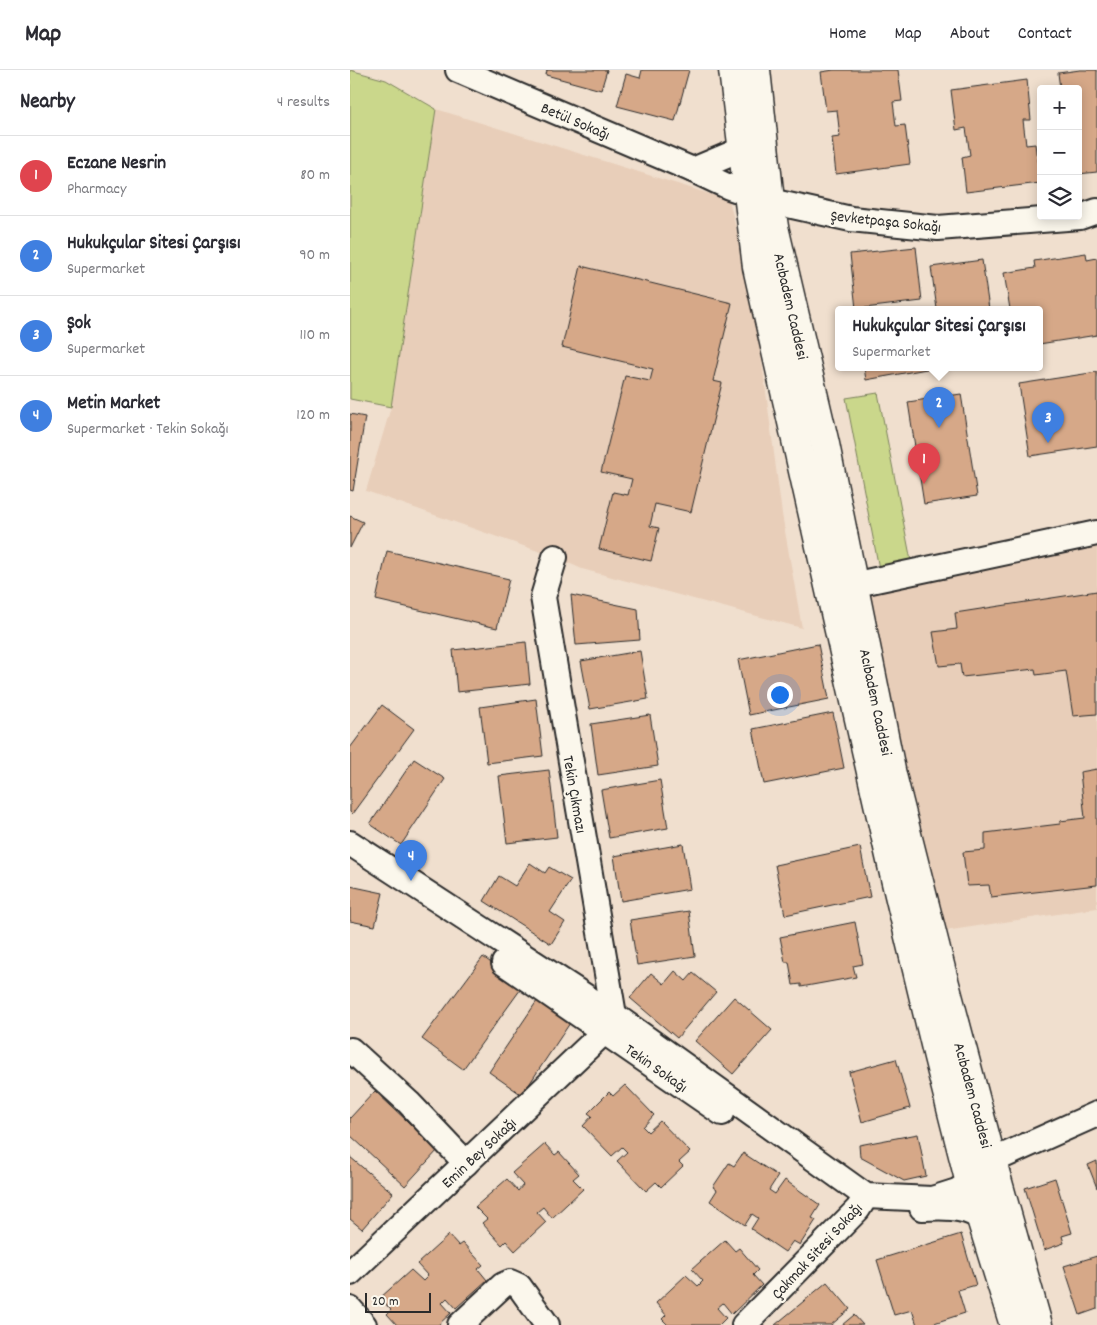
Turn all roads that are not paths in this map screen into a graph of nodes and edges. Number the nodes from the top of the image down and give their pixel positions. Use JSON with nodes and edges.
{"nodes":[{"id":1,"x":458,"y":70,"type":"edge"},
{"id":2,"x":734,"y":70,"type":"edge"},
{"id":3,"x":756,"y":70,"type":"edge"},
{"id":4,"x":743,"y":149,"type":"junction"},
{"id":5,"x":693,"y":170,"type":"junction"},
{"id":6,"x":770,"y":201,"type":"junction"},
{"id":7,"x":1097,"y":211,"type":"edge"},
{"id":8,"x":1097,"y":533,"type":"edge"},
{"id":9,"x":555,"y":557,"type":"dead end"},
{"id":10,"x":852,"y":585,"type":"junction"},
{"id":11,"x":350,"y":843,"type":"edge"},
{"id":12,"x":350,"y":862,"type":"edge"},
{"id":13,"x":609,"y":1023,"type":"junction"},
{"id":14,"x":351,"y":1050,"type":"dead end"},
{"id":15,"x":1097,"y":1114,"type":"edge"},
{"id":16,"x":992,"y":1161,"type":"junction"},
{"id":17,"x":466,"y":1163,"type":"junction"},
{"id":18,"x":970,"y":1182,"type":"junction"},
{"id":19,"x":862,"y":1202,"type":"junction"},
{"id":20,"x":980,"y":1217,"type":"junction"},
{"id":21,"x":350,"y":1273,"type":"edge"},
{"id":22,"x":350,"y":1309,"type":"edge"},
{"id":23,"x":364,"y":1325,"type":"edge"},
{"id":24,"x":460,"y":1325,"type":"edge"},
{"id":25,"x":547,"y":1325,"type":"edge"},
{"id":26,"x":744,"y":1325,"type":"edge"},
{"id":27,"x":1014,"y":1325,"type":"edge"},
{"id":28,"x":1038,"y":1325,"type":"edge"}],
"edges":[{"from":1,"to":5,"type":"street","name":"Betül Sokağı"},
{"from":2,"to":4,"type":"main road","name":"Acıbadem Caddesi"},
{"from":3,"to":6,"type":"main road","name":"Acıbadem Caddesi"},
{"from":4,"to":5,"type":"street"},
{"from":4,"to":6,"type":"main road","name":"Acıbadem Caddesi"},
{"from":5,"to":6,"type":"street","name":"Betül Sokağı"},
{"from":6,"to":7,"type":"street","name":"Şevketpaşa Sokağı"},
{"from":6,"to":10,"type":"main road","name":"Acıbadem Caddesi"},
{"from":6,"to":18,"type":"main road","name":"Acıbadem Caddesi"},
{"from":8,"to":10,"type":"street"},
{"from":9,"to":13,"type":"street","name":"Tekin Çıkmazı"},
{"from":10,"to":16,"type":"main road","name":"Acıbadem Caddesi"},
{"from":11,"to":13,"type":"street","name":"Tekin Sokağı"},
{"from":12,"to":13,"type":"street","name":"Tekin Sokağı"},
{"from":13,"to":17,"type":"street","name":"Emin Bey Sokağı"},
{"from":13,"to":19,"type":"street","name":"Tekin Sokağı"},
{"from":14,"to":17,"type":"street"},
{"from":15,"to":16,"type":"street"},
{"from":16,"to":18,"type":"street"},
{"from":16,"to":28,"type":"main road","name":"Acıbadem Caddesi"},
{"from":17,"to":21,"type":"street","name":"Emin Bey Sokağı"},
{"from":18,"to":19,"type":"street"},
{"from":18,"to":20,"type":"main road","name":"Acıbadem Caddesi"},
{"from":19,"to":20,"type":"street"},
{"from":19,"to":26,"type":"street","name":"Çakmak Sitesi Sokağı"},
{"from":20,"to":27,"type":"main road","name":"Acıbadem Caddesi"},
{"from":22,"to":23,"type":"street"},
{"from":24,"to":25,"type":"street"}]}
